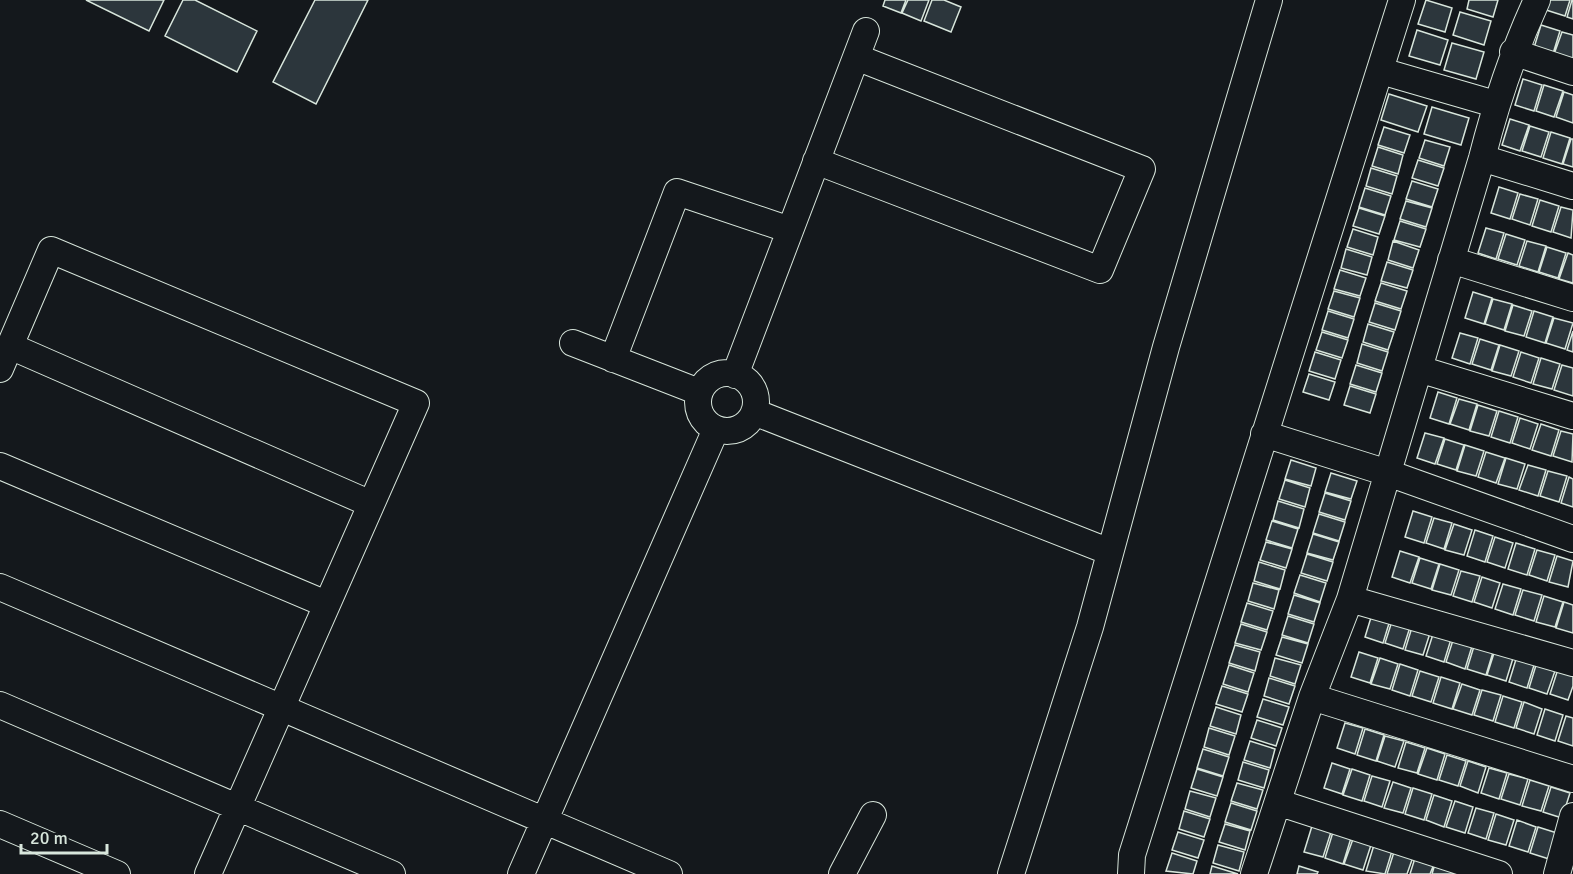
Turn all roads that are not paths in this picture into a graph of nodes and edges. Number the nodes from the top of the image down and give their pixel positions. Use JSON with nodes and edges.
{"nodes":[{"id":1,"x":1269,"y":0,"type":"edge"},
{"id":2,"x":1402,"y":0,"type":"edge"},
{"id":3,"x":1537,"y":0,"type":"edge"},
{"id":4,"x":866,"y":31,"type":"dead end"},
{"id":5,"x":1513,"y":52,"type":"junction"},
{"id":6,"x":856,"y":57,"type":"junction"},
{"id":7,"x":1381,"y":71,"type":"junction"},
{"id":8,"x":1573,"y":72,"type":"edge"},
{"id":9,"x":1496,"y":104,"type":"junction"},
{"id":10,"x":1482,"y":158,"type":"junction"},
{"id":11,"x":816,"y":161,"type":"junction"},
{"id":12,"x":1573,"y":186,"type":"edge"},
{"id":13,"x":790,"y":230,"type":"junction"},
{"id":14,"x":1451,"y":260,"type":"junction"},
{"id":15,"x":1573,"y":298,"type":"edge"},
{"id":16,"x":573,"y":343,"type":"dead end"},
{"id":17,"x":10,"y":346,"type":"junction"},
{"id":18,"x":613,"y":359,"type":"junction"},
{"id":19,"x":0,"y":369,"type":"edge"},
{"id":20,"x":1419,"y":369,"type":"junction"},
{"id":21,"x":735,"y":375,"type":"junction"},
{"id":22,"x":699,"y":393,"type":"junction"},
{"id":23,"x":754,"y":412,"type":"junction"},
{"id":24,"x":1573,"y":416,"type":"edge"},
{"id":25,"x":716,"y":429,"type":"junction"},
{"id":26,"x":1264,"y":434,"type":"junction"},
{"id":27,"x":0,"y":466,"type":"edge"},
{"id":28,"x":1388,"y":473,"type":"junction"},
{"id":29,"x":371,"y":504,"type":"junction"},
{"id":30,"x":1573,"y":539,"type":"edge"},
{"id":31,"x":1110,"y":552,"type":"junction"},
{"id":32,"x":0,"y":587,"type":"edge"},
{"id":33,"x":1350,"y":599,"type":"junction"},
{"id":34,"x":326,"y":604,"type":"junction"},
{"id":35,"x":1573,"y":663,"type":"edge"},
{"id":36,"x":1312,"y":697,"type":"junction"},
{"id":37,"x":0,"y":705,"type":"edge"},
{"id":38,"x":280,"y":708,"type":"junction"},
{"id":39,"x":1573,"y":779,"type":"edge"},
{"id":40,"x":1280,"y":803,"type":"junction"},
{"id":41,"x":239,"y":808,"type":"junction"},
{"id":42,"x":873,"y":815,"type":"dead end"},
{"id":43,"x":1573,"y":816,"type":"edge"},
{"id":44,"x":544,"y":820,"type":"junction"},
{"id":45,"x":0,"y":824,"type":"edge"},
{"id":46,"x":117,"y":874,"type":"edge"},
{"id":47,"x":208,"y":874,"type":"edge"},
{"id":48,"x":392,"y":874,"type":"edge"},
{"id":49,"x":521,"y":874,"type":"edge"},
{"id":50,"x":669,"y":874,"type":"edge"},
{"id":51,"x":842,"y":874,"type":"edge"},
{"id":52,"x":1011,"y":874,"type":"edge"},
{"id":53,"x":1131,"y":874,"type":"edge"},
{"id":54,"x":1254,"y":874,"type":"edge"},
{"id":55,"x":1499,"y":874,"type":"edge"},
{"id":56,"x":1557,"y":874,"type":"edge"}],
"edges":[{"from":1,"to":31,"type":"street"},
{"from":2,"to":7,"type":"street"},
{"from":3,"to":5,"type":"street"},
{"from":4,"to":6,"type":"street"},
{"from":5,"to":8,"type":"street"},
{"from":5,"to":9,"type":"street"},
{"from":6,"to":11,"type":"street"},
{"from":6,"to":11,"type":"street"},
{"from":7,"to":9,"type":"street"},
{"from":7,"to":26,"type":"street"},
{"from":9,"to":10,"type":"street"},
{"from":10,"to":12,"type":"street"},
{"from":10,"to":14,"type":"street"},
{"from":11,"to":13,"type":"street"},
{"from":13,"to":18,"type":"street"},
{"from":13,"to":21,"type":"street"},
{"from":14,"to":15,"type":"street"},
{"from":14,"to":20,"type":"street"},
{"from":16,"to":18,"type":"street"},
{"from":17,"to":19,"type":"street"},
{"from":17,"to":29,"type":"street"},
{"from":17,"to":29,"type":"street"},
{"from":18,"to":22,"type":"street"},
{"from":20,"to":24,"type":"street"},
{"from":20,"to":28,"type":"street"},
{"from":21,"to":22,"type":"street"},
{"from":21,"to":23,"type":"street"},
{"from":22,"to":25,"type":"street"},
{"from":23,"to":25,"type":"street"},
{"from":23,"to":31,"type":"street"},
{"from":25,"to":44,"type":"street"},
{"from":26,"to":28,"type":"street"},
{"from":26,"to":53,"type":"street"},
{"from":27,"to":34,"type":"street"},
{"from":28,"to":30,"type":"street"},
{"from":28,"to":33,"type":"street"},
{"from":29,"to":34,"type":"street"},
{"from":31,"to":52,"type":"street"},
{"from":32,"to":38,"type":"street"},
{"from":33,"to":35,"type":"street"},
{"from":33,"to":36,"type":"street"},
{"from":34,"to":38,"type":"street"},
{"from":36,"to":39,"type":"street"},
{"from":36,"to":40,"type":"street"},
{"from":37,"to":41,"type":"street"},
{"from":38,"to":41,"type":"street"},
{"from":38,"to":44,"type":"street"},
{"from":40,"to":54,"type":"street"},
{"from":40,"to":55,"type":"street"},
{"from":41,"to":47,"type":"street"},
{"from":41,"to":48,"type":"street"},
{"from":42,"to":51,"type":"street"},
{"from":43,"to":56,"type":"street"},
{"from":44,"to":49,"type":"street"},
{"from":44,"to":50,"type":"street"},
{"from":45,"to":46,"type":"street"}]}
